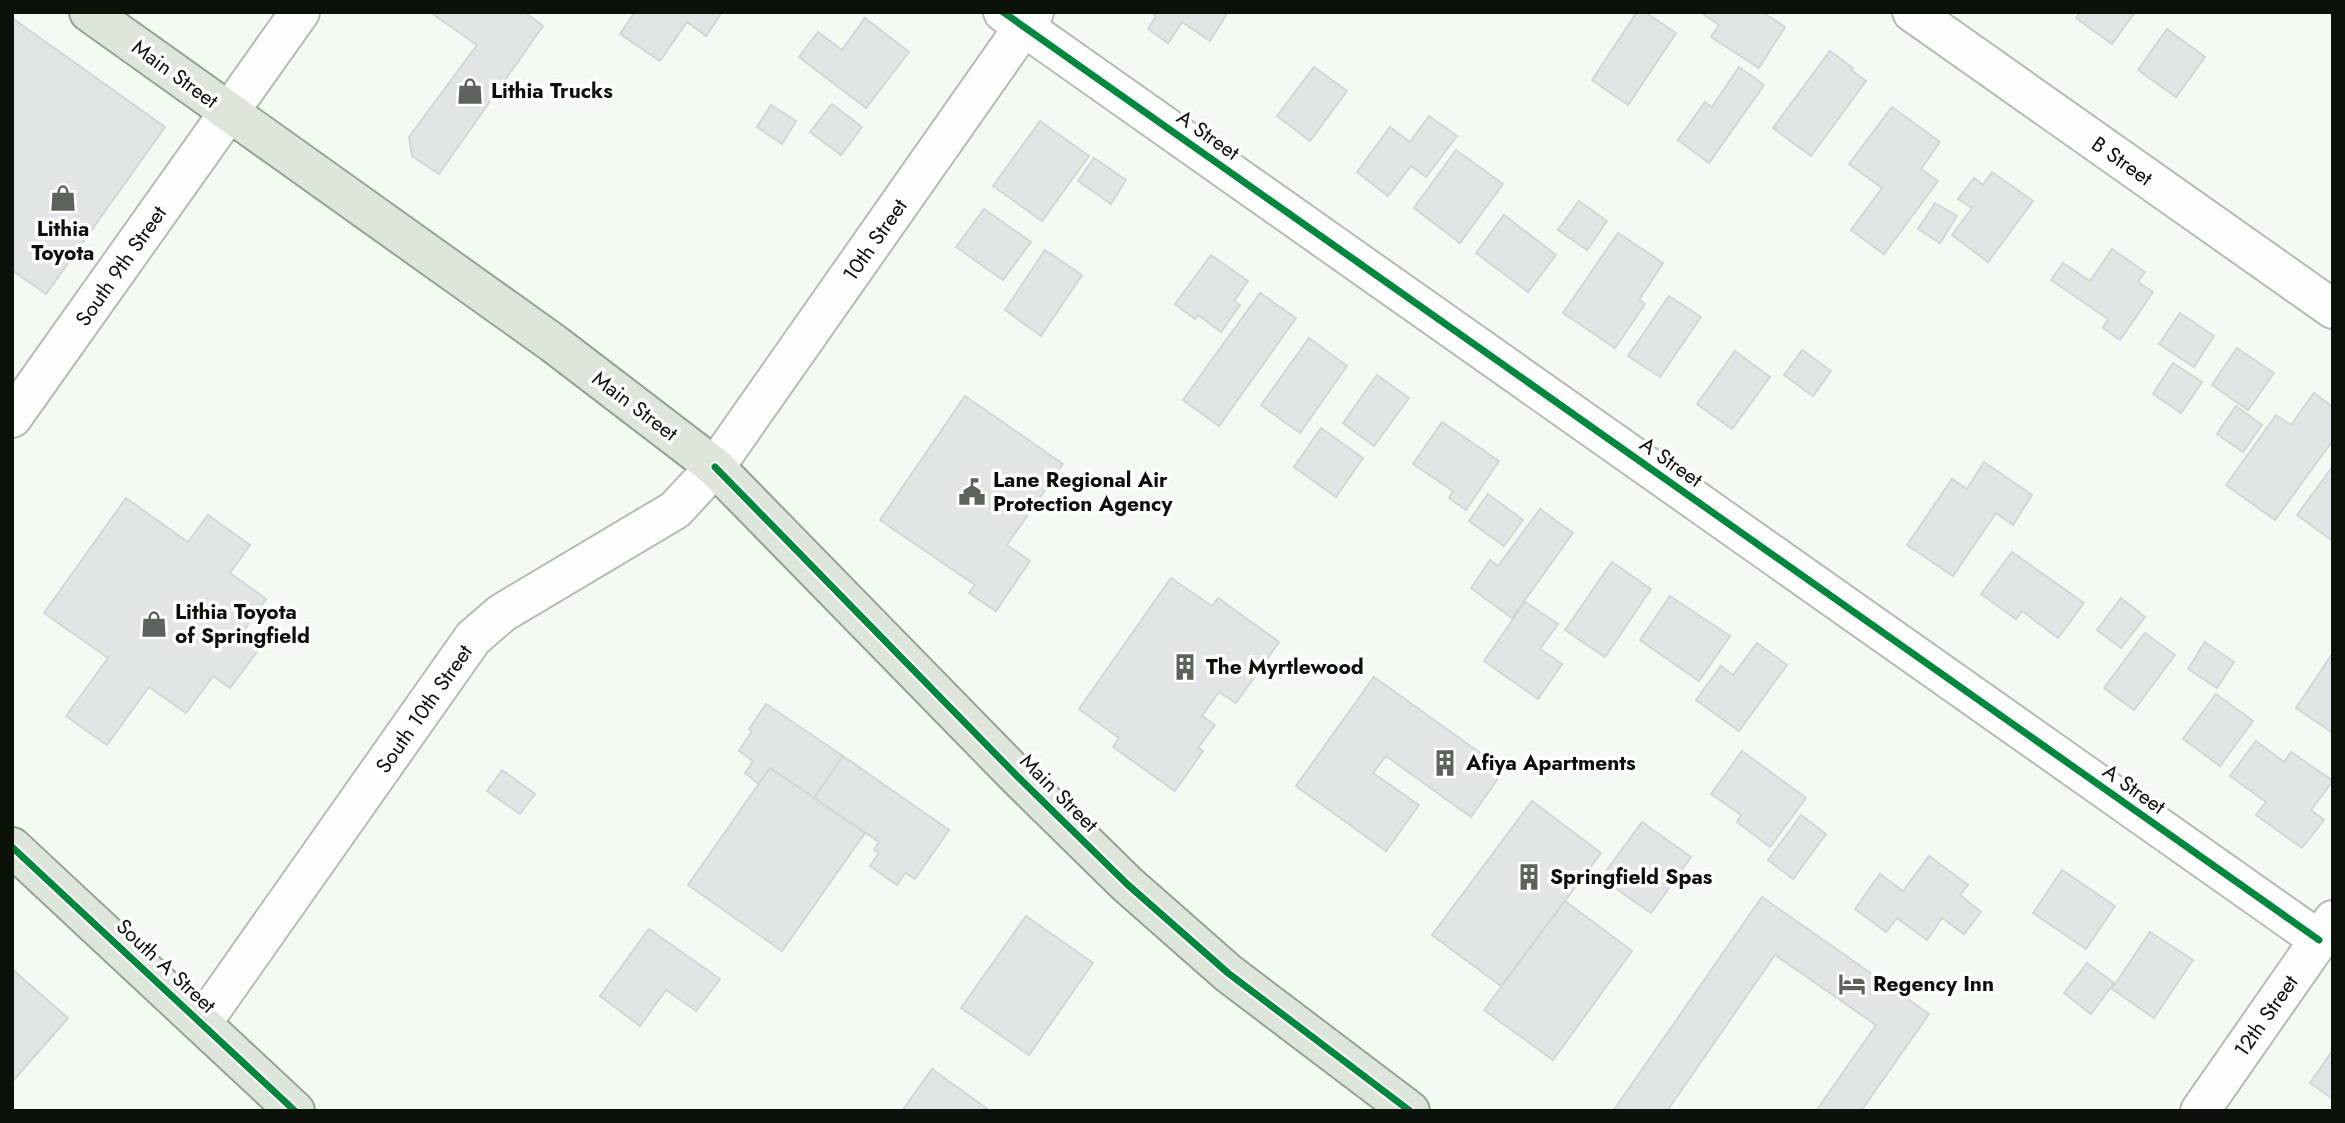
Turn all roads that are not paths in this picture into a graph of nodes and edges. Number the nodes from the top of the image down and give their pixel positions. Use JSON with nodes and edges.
{"nodes":[{"id":1,"x":89,"y":12,"type":"edge"},
{"id":2,"x":300,"y":12,"type":"edge"},
{"id":3,"x":1912,"y":12,"type":"edge"},
{"id":4,"x":1020,"y":17,"type":"edge"},
{"id":5,"x":228,"y":113,"type":"junction"},
{"id":6,"x":2333,"y":309,"type":"edge"},
{"id":7,"x":12,"y":418,"type":"edge"},
{"id":8,"x":715,"y":467,"type":"junction"},
{"id":9,"x":12,"y":847,"type":"edge"},
{"id":10,"x":2326,"y":930,"type":"edge"},
{"id":11,"x":202,"y":1023,"type":"junction"},
{"id":12,"x":295,"y":1111,"type":"edge"},
{"id":13,"x":1410,"y":1111,"type":"edge"},
{"id":14,"x":2200,"y":1111,"type":"edge"}],
"edges":[{"from":1,"to":5,"type":"main road","name":"Main Street"},
{"from":2,"to":5,"type":"street","name":"South 9th Street"},
{"from":3,"to":6,"type":"street","name":"B Street"},
{"from":4,"to":8,"type":"street","name":"10th Street"},
{"from":4,"to":10,"type":"street","name":"A Street"},
{"from":5,"to":7,"type":"street","name":"South 9th Street"},
{"from":5,"to":8,"type":"main road","name":"Main Street"},
{"from":8,"to":11,"type":"street","name":"South 10th Street"},
{"from":8,"to":13,"type":"main road","name":"Main Street"},
{"from":9,"to":11,"type":"main road","name":"South A Street"},
{"from":10,"to":14,"type":"street","name":"12th Street"},
{"from":11,"to":12,"type":"main road","name":"South A Street"}]}
